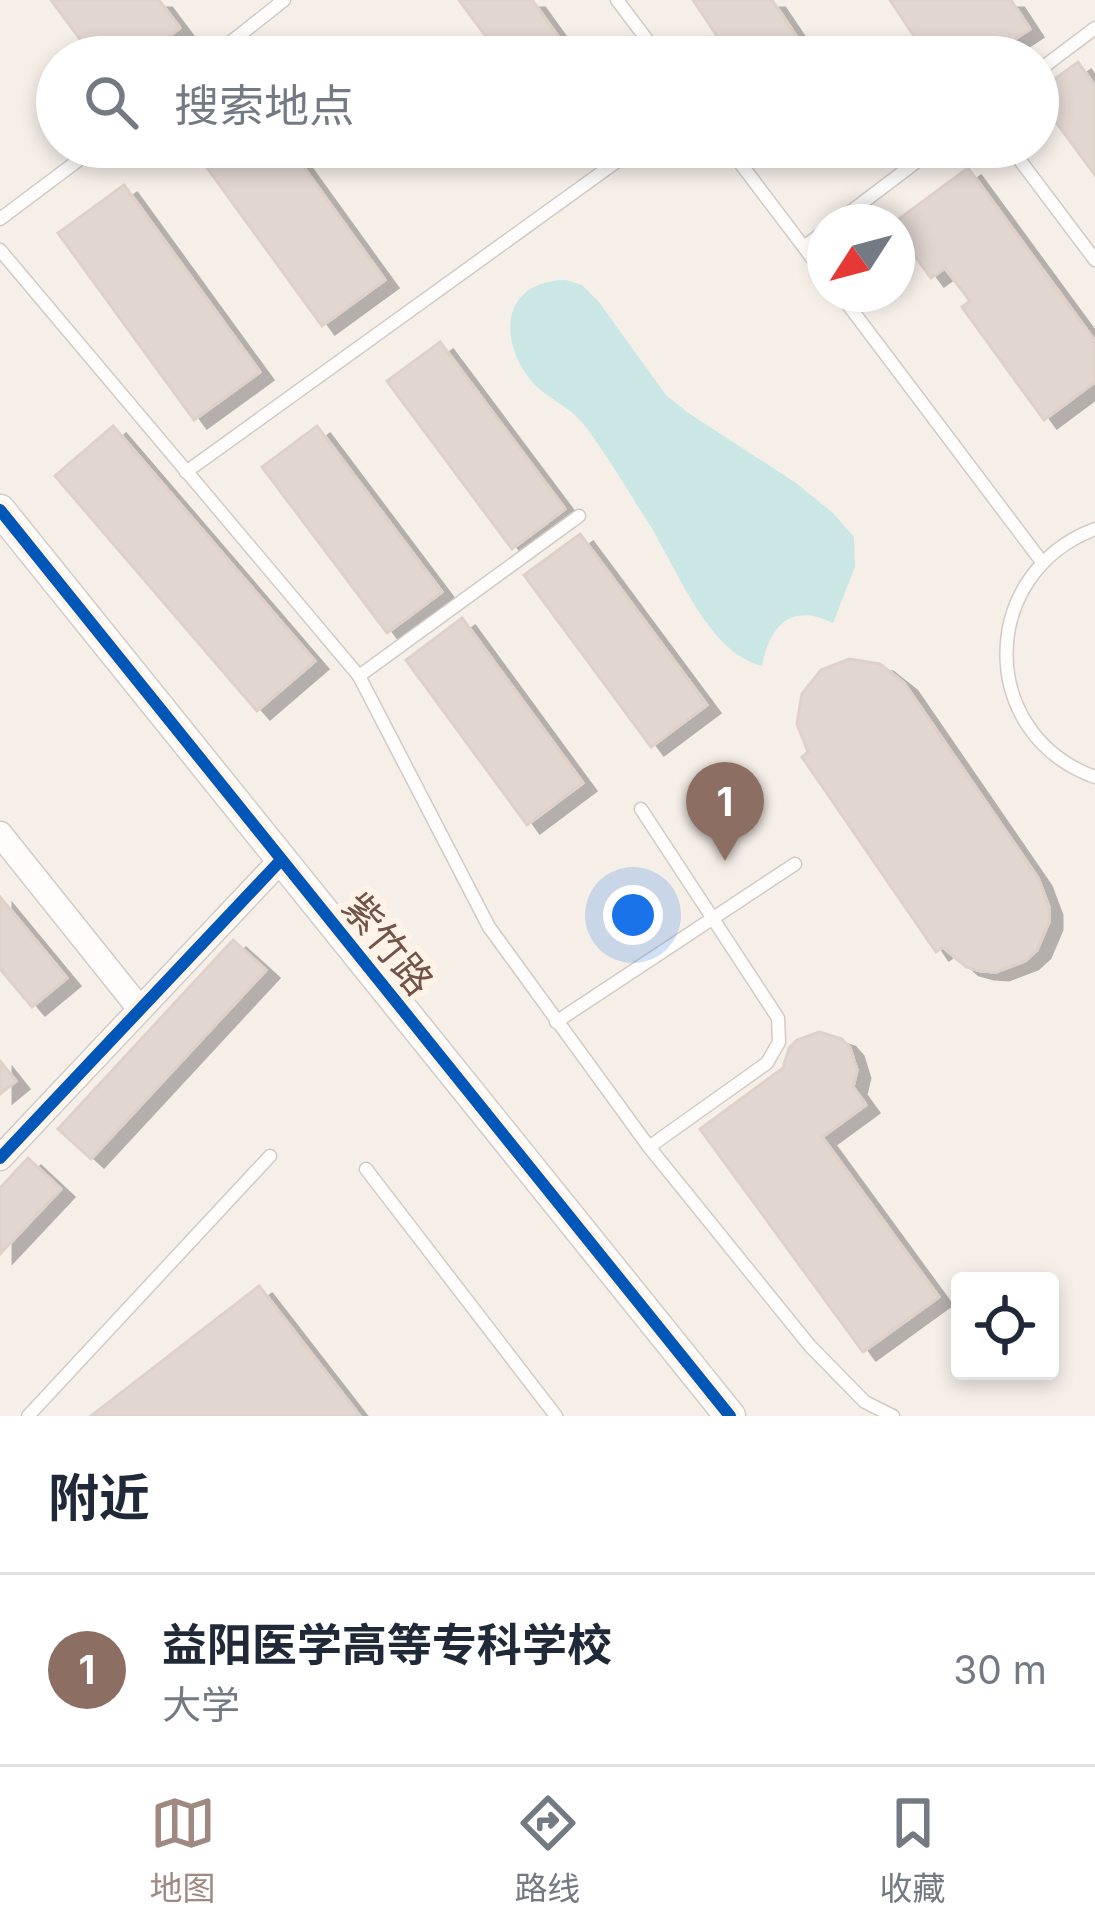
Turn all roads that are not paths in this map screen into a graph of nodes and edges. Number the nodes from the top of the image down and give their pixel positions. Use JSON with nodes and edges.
{"nodes":[{"id":1,"x":284,"y":0,"type":"edge"},
{"id":2,"x":617,"y":0,"type":"edge"},
{"id":3,"x":1095,"y":28,"type":"edge"},
{"id":4,"x":239,"y":36,"type":"edge"},
{"id":5,"x":644,"y":36,"type":"edge"},
{"id":6,"x":1059,"y":55,"type":"edge"},
{"id":7,"x":68,"y":168,"type":"edge"},
{"id":8,"x":608,"y":168,"type":"edge"},
{"id":9,"x":743,"y":168,"type":"edge"},
{"id":10,"x":908,"y":168,"type":"edge"},
{"id":11,"x":1026,"y":168,"type":"edge"},
{"id":12,"x":861,"y":204,"type":"edge"},
{"id":13,"x":0,"y":219,"type":"edge"},
{"id":14,"x":807,"y":245,"type":"edge"},
{"id":15,"x":804,"y":247,"type":"junction"},
{"id":16,"x":0,"y":250,"type":"edge"},
{"id":17,"x":807,"y":251,"type":"edge"},
{"id":18,"x":1095,"y":260,"type":"edge"},
{"id":19,"x":854,"y":312,"type":"edge"},
{"id":20,"x":186,"y":472,"type":"junction"},
{"id":21,"x":0,"y":510,"type":"edge"},
{"id":22,"x":579,"y":516,"type":"dead end"},
{"id":23,"x":1095,"y":529,"type":"edge"},
{"id":24,"x":1042,"y":562,"type":"junction"},
{"id":25,"x":359,"y":676,"type":"junction"},
{"id":26,"x":1095,"y":777,"type":"edge"},
{"id":27,"x":641,"y":809,"type":"dead end"},
{"id":28,"x":0,"y":834,"type":"edge"},
{"id":29,"x":281,"y":860,"type":"junction"},
{"id":30,"x":796,"y":864,"type":"dead end"},
{"id":31,"x":714,"y":919,"type":"junction"},
{"id":32,"x":140,"y":1009,"type":"junction"},
{"id":33,"x":556,"y":1022,"type":"junction"},
{"id":34,"x":649,"y":1147,"type":"junction"},
{"id":35,"x":270,"y":1156,"type":"dead end"},
{"id":36,"x":0,"y":1158,"type":"edge"},
{"id":37,"x":366,"y":1168,"type":"dead end"},
{"id":38,"x":28,"y":1416,"type":"edge"},
{"id":39,"x":556,"y":1416,"type":"edge"},
{"id":40,"x":730,"y":1416,"type":"edge"},
{"id":41,"x":893,"y":1416,"type":"edge"}],
"edges":[{"from":1,"to":4,"type":"lane"},
{"from":2,"to":5,"type":"lane"},
{"from":3,"to":6,"type":"lane"},
{"from":7,"to":13,"type":"lane"},
{"from":8,"to":20,"type":"lane"},
{"from":9,"to":15,"type":"lane"},
{"from":10,"to":12,"type":"lane"},
{"from":11,"to":18,"type":"lane"},
{"from":14,"to":15,"type":"lane"},
{"from":15,"to":17,"type":"lane"},
{"from":16,"to":20,"type":"lane"},
{"from":19,"to":24,"type":"lane"},
{"from":20,"to":25,"type":"lane"},
{"from":21,"to":29,"type":"street","name":"紫竹路"},
{"from":22,"to":25,"type":"lane"},
{"from":23,"to":24,"type":"lane"},
{"from":24,"to":26,"type":"lane"},
{"from":25,"to":33,"type":"lane"},
{"from":27,"to":31,"type":"lane"},
{"from":28,"to":32,"type":"street"},
{"from":29,"to":32,"type":"street"},
{"from":29,"to":40,"type":"street","name":"紫竹路"},
{"from":30,"to":31,"type":"lane"},
{"from":31,"to":33,"type":"lane"},
{"from":31,"to":34,"type":"lane"},
{"from":32,"to":36,"type":"street"},
{"from":33,"to":34,"type":"lane"},
{"from":34,"to":41,"type":"lane"},
{"from":35,"to":38,"type":"lane"},
{"from":37,"to":39,"type":"lane"}]}
